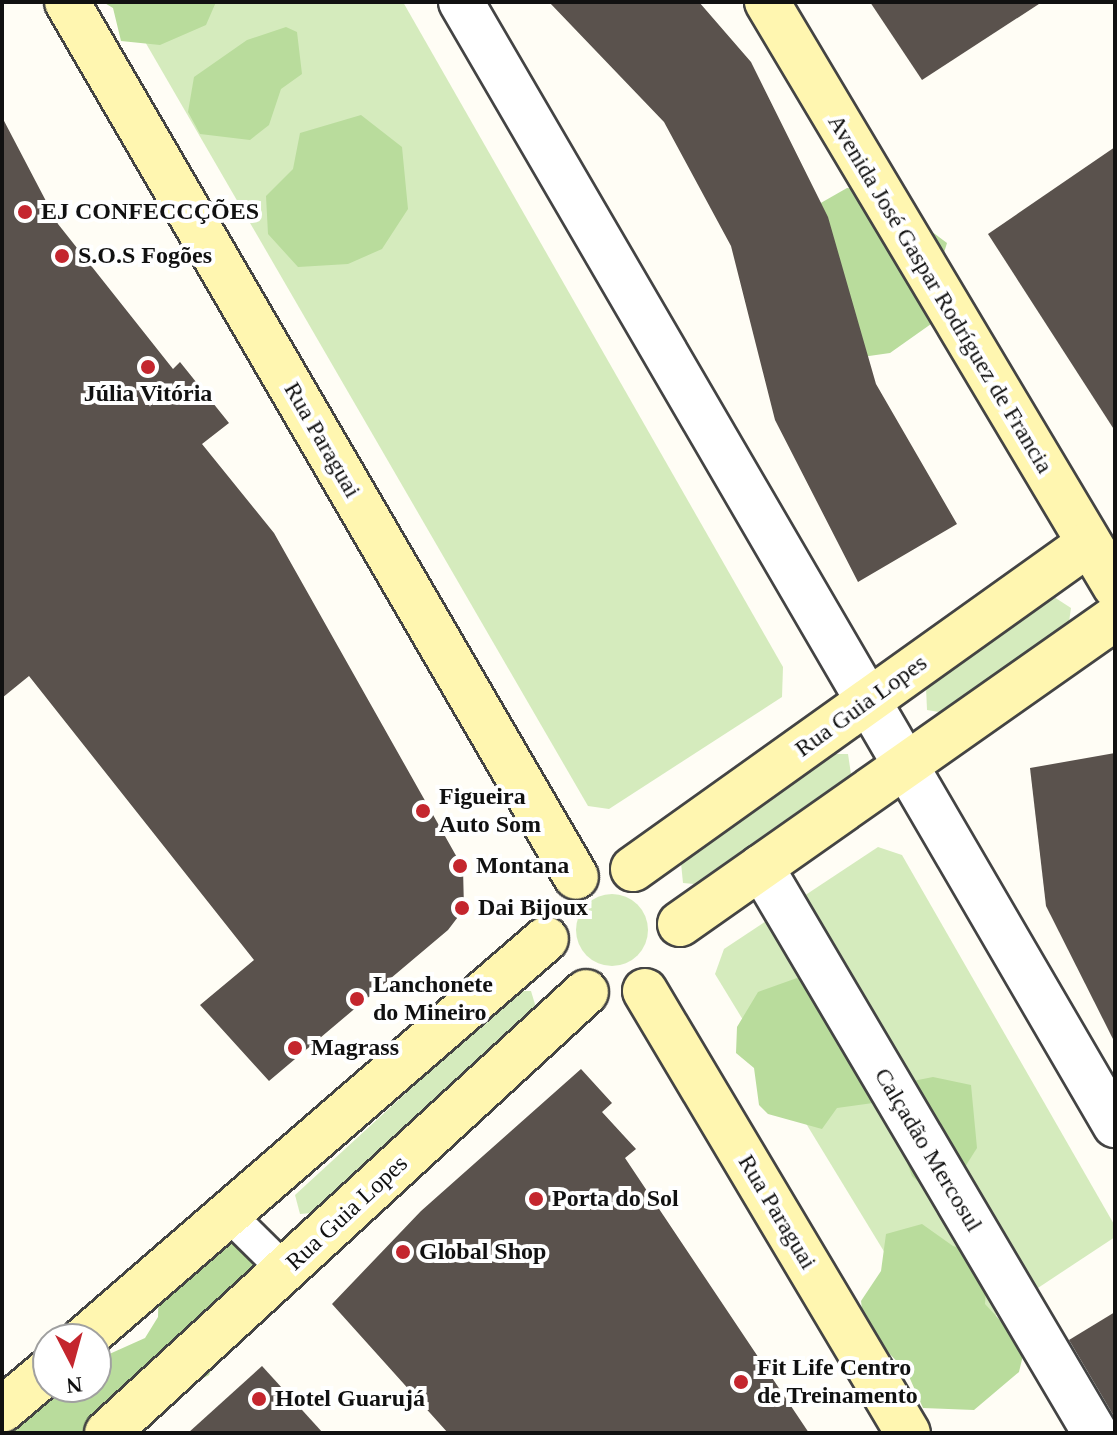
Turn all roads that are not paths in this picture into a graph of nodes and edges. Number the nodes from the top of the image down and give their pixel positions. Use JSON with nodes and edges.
{"nodes":[{"id":1,"x":67,"y":2,"type":"edge"},
{"id":2,"x":461,"y":2,"type":"edge"},
{"id":3,"x":767,"y":2,"type":"edge"},
{"id":4,"x":1102,"y":540,"type":"edge"},
{"id":5,"x":1115,"y":586,"type":"edge"},
{"id":6,"x":1115,"y":618,"type":"edge"},
{"id":7,"x":868,"y":700,"type":"junction"},
{"id":8,"x":905,"y":765,"type":"junction"},
{"id":9,"x":761,"y":867,"type":"junction"},
{"id":10,"x":633,"y":869,"type":"junction"},
{"id":11,"x":576,"y":877,"type":"junction"},
{"id":12,"x":680,"y":924,"type":"junction"},
{"id":13,"x":546,"y":939,"type":"junction"},
{"id":14,"x":645,"y":991,"type":"junction"},
{"id":15,"x":586,"y":992,"type":"junction"},
{"id":16,"x":1115,"y":1125,"type":"edge"},
{"id":17,"x":228,"y":1214,"type":"junction"},
{"id":18,"x":285,"y":1270,"type":"junction"},
{"id":19,"x":102,"y":1323,"type":"edge"},
{"id":20,"x":32,"y":1385,"type":"edge"},
{"id":21,"x":2,"y":1410,"type":"edge"},
{"id":22,"x":107,"y":1433,"type":"edge"},
{"id":23,"x":908,"y":1433,"type":"edge"},
{"id":24,"x":1095,"y":1433,"type":"edge"}],
"edges":[{"from":1,"to":11,"type":"main road","name":"Rua Paraguai"},
{"from":2,"to":7,"type":"street"},
{"from":3,"to":4,"type":"main road","name":"Avenida José Gaspar Rodríguez de Francia"},
{"from":4,"to":5,"type":"main road","name":"Avenida José Gaspar Rodríguez de Francia"},
{"from":4,"to":7,"type":"main road","name":"Rua Guia Lopes"},
{"from":6,"to":8,"type":"main road"},
{"from":7,"to":8,"type":"street"},
{"from":7,"to":10,"type":"main road","name":"Rua Guia Lopes"},
{"from":8,"to":9,"type":"main road"},
{"from":8,"to":16,"type":"street"},
{"from":9,"to":12,"type":"main road"},
{"from":9,"to":24,"type":"street","name":"Calçadão Mercosul"},
{"from":10,"to":11,"type":"main road"},
{"from":10,"to":12,"type":"main road"},
{"from":11,"to":13,"type":"main road"},
{"from":12,"to":14,"type":"main road"},
{"from":13,"to":15,"type":"main road"},
{"from":13,"to":17,"type":"main road"},
{"from":14,"to":15,"type":"main road"},
{"from":14,"to":23,"type":"main road","name":"Rua Paraguai"},
{"from":15,"to":18,"type":"main road","name":"Rua Guia Lopes"},
{"from":17,"to":18,"type":"lane"},
{"from":17,"to":19,"type":"main road"},
{"from":18,"to":22,"type":"main road","name":"Rua Guia Lopes"},
{"from":20,"to":21,"type":"main road"}]}
